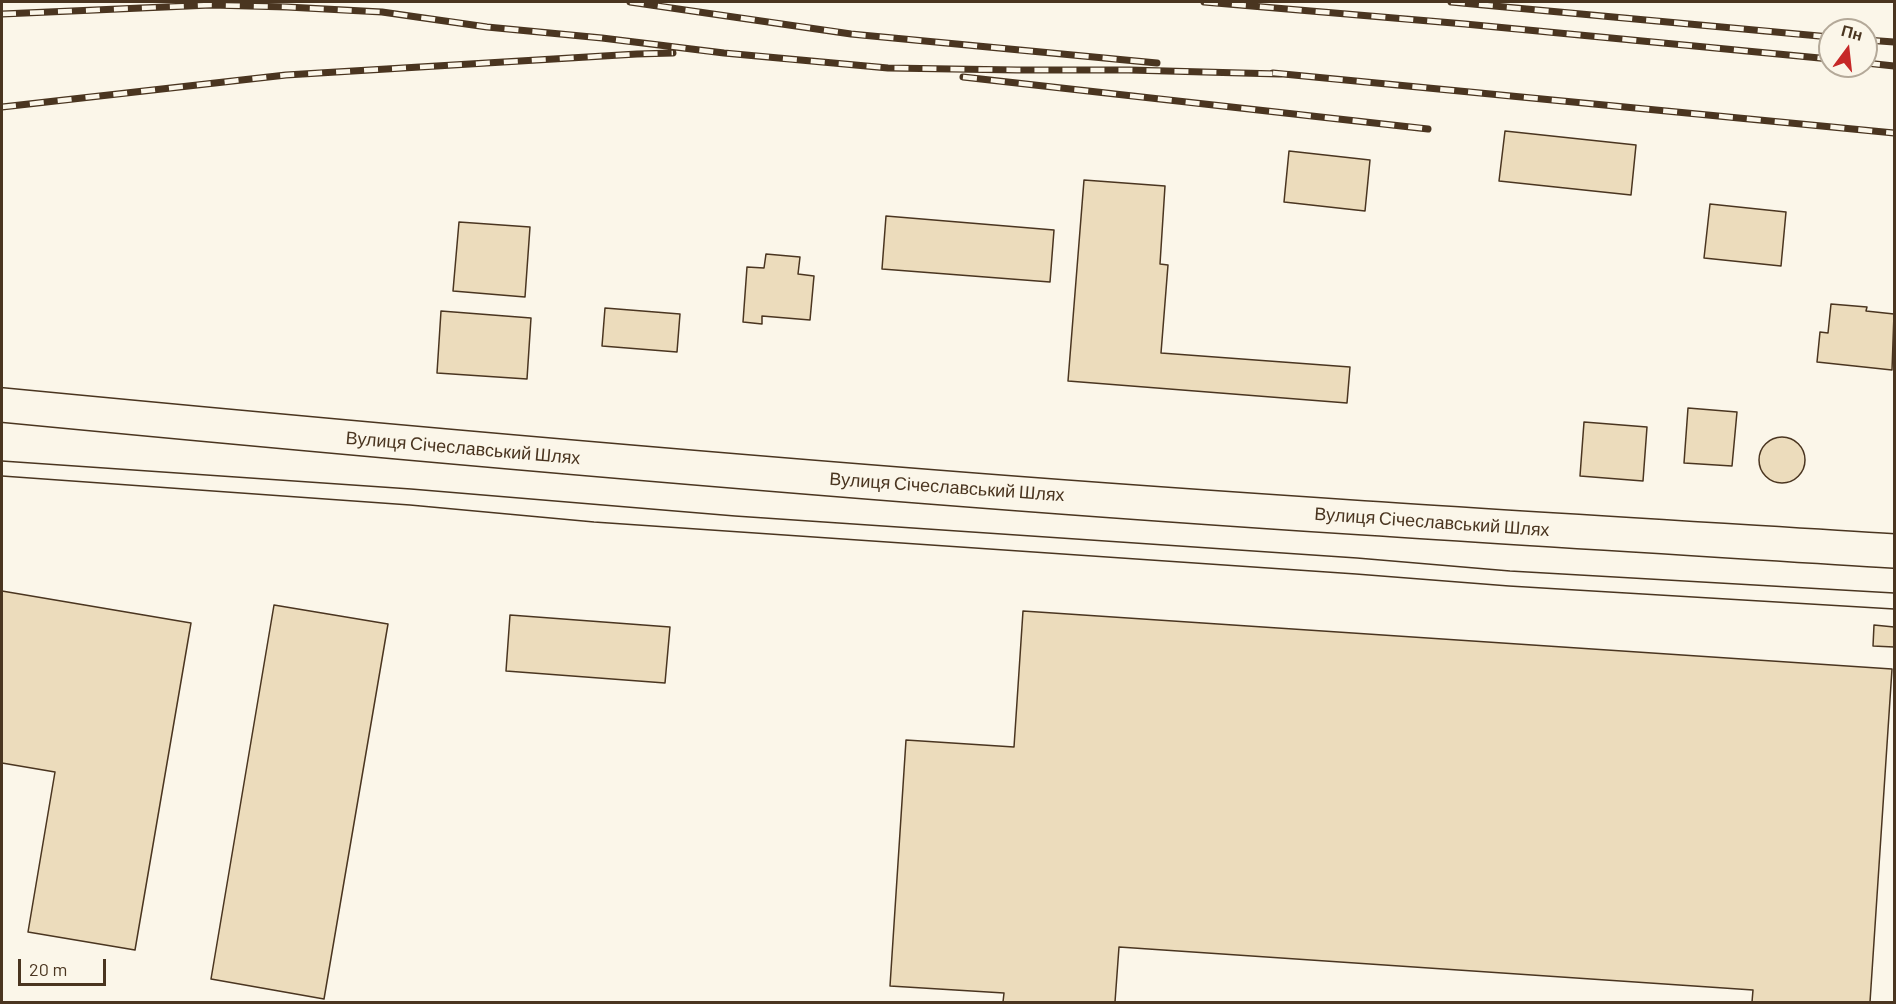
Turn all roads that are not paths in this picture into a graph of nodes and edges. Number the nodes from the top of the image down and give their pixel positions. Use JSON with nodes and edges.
{"nodes":[{"id":1,"x":2,"y":405,"type":"edge"},
{"id":2,"x":1894,"y":551,"type":"edge"}],
"edges":[{"from":1,"to":2,"type":"main road","name":"Вулиця Січеславський Шлях"}]}
